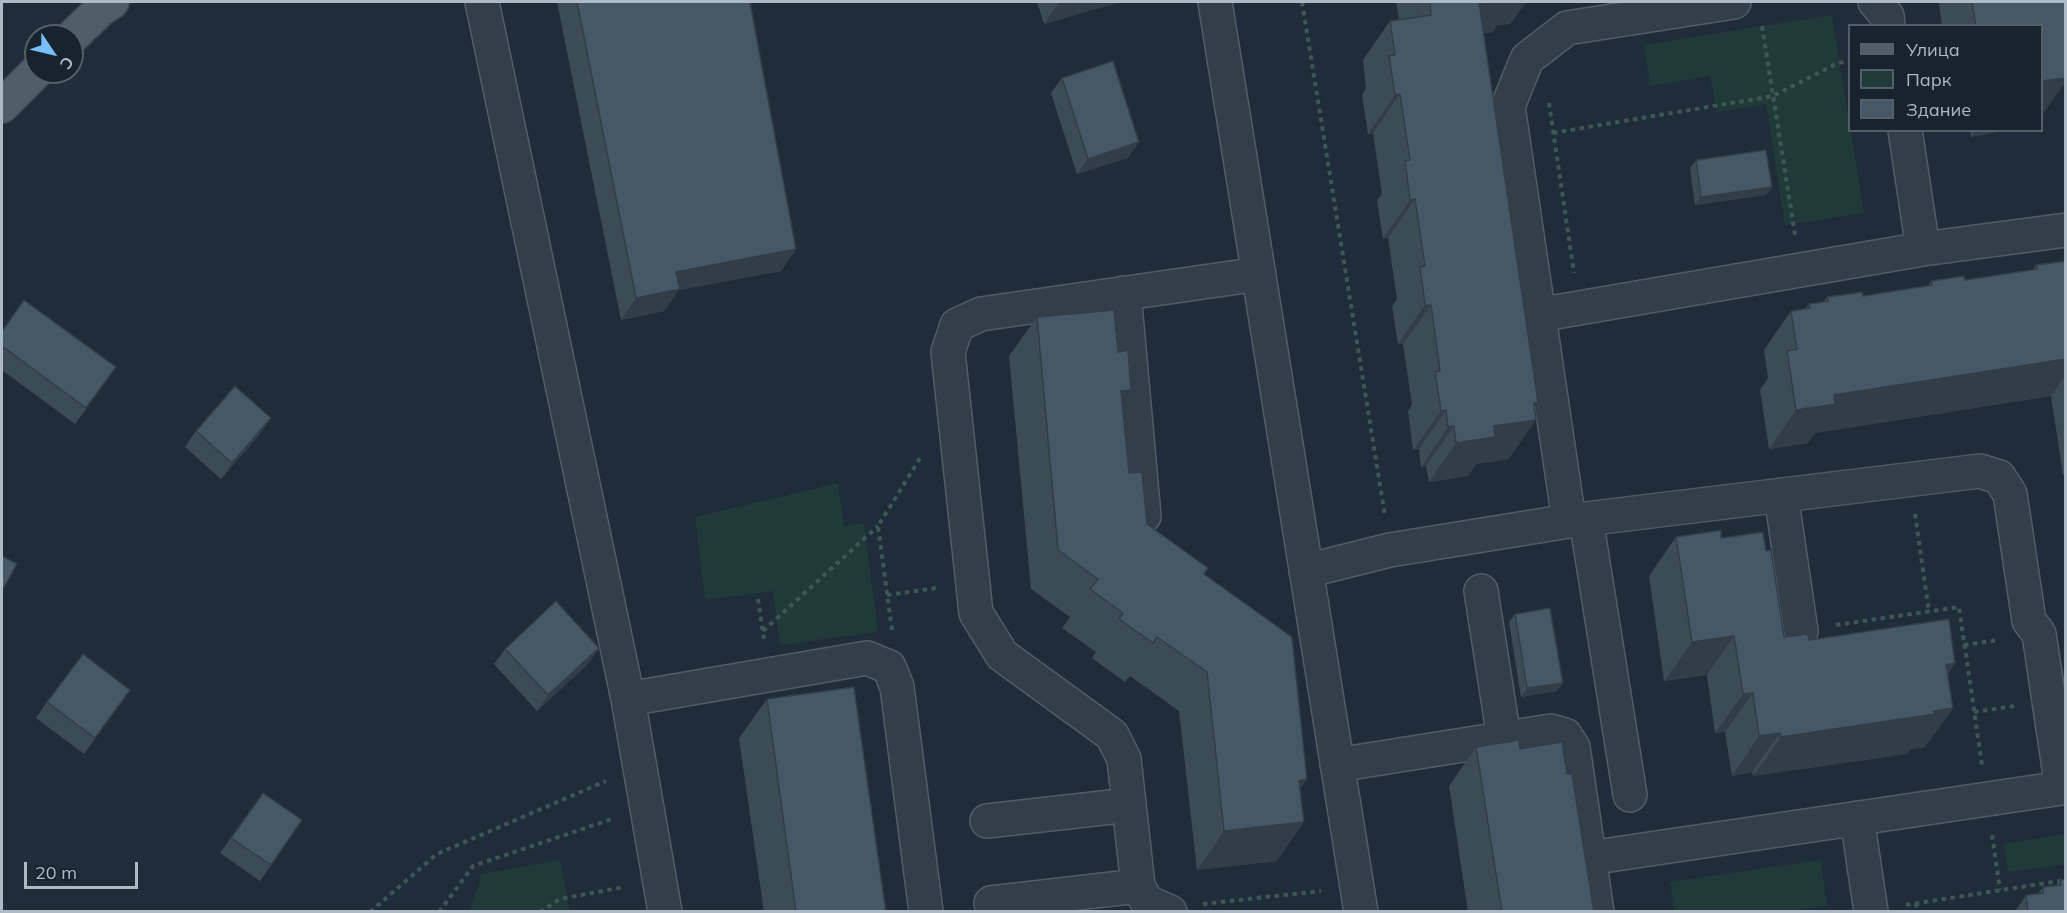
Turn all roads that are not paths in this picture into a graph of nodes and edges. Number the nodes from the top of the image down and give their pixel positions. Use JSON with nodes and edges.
{"nodes":[{"id":1,"x":112,"y":2,"type":"edge"},
{"id":2,"x":482,"y":2,"type":"edge"},
{"id":3,"x":1215,"y":2,"type":"edge"},
{"id":4,"x":1734,"y":2,"type":"edge"},
{"id":5,"x":1875,"y":2,"type":"edge"},
{"id":6,"x":1565,"y":15,"type":"edge"},
{"id":7,"x":1888,"y":24,"type":"edge"},
{"id":8,"x":84,"y":25,"type":"edge"},
{"id":9,"x":24,"y":84,"type":"edge"},
{"id":10,"x":2,"y":106,"type":"edge"},
{"id":11,"x":1905,"y":132,"type":"edge"},
{"id":12,"x":2066,"y":230,"type":"edge"},
{"id":13,"x":1923,"y":249,"type":"junction"},
{"id":14,"x":1259,"y":274,"type":"junction"},
{"id":15,"x":1124,"y":293,"type":"junction"},
{"id":16,"x":1538,"y":315,"type":"junction"},
{"id":17,"x":1781,"y":495,"type":"junction"},
{"id":18,"x":1577,"y":520,"type":"junction"},
{"id":19,"x":1147,"y":542,"type":"edge"},
{"id":20,"x":1306,"y":571,"type":"junction"},
{"id":21,"x":1481,"y":591,"type":"dead end"},
{"id":22,"x":1801,"y":630,"type":"road end"},
{"id":23,"x":1293,"y":646,"type":"edge"},
{"id":24,"x":1322,"y":667,"type":"junction"},
{"id":25,"x":628,"y":699,"type":"junction"},
{"id":26,"x":1619,"y":727,"type":"junction"},
{"id":27,"x":1564,"y":735,"type":"junction"},
{"id":28,"x":1504,"y":738,"type":"junction"},
{"id":29,"x":1337,"y":765,"type":"junction"},
{"id":30,"x":1630,"y":795,"type":"dead end"},
{"id":31,"x":1129,"y":805,"type":"junction"},
{"id":32,"x":1857,"y":818,"type":"junction"},
{"id":33,"x":987,"y":821,"type":"dead end"},
{"id":34,"x":1589,"y":858,"type":"junction"},
{"id":35,"x":1138,"y":886,"type":"junction"},
{"id":36,"x":1359,"y":899,"type":"edge"},
{"id":37,"x":991,"y":903,"type":"dead end"},
{"id":38,"x":1167,"y":910,"type":"edge"},
{"id":39,"x":1871,"y":911,"type":"edge"},
{"id":40,"x":665,"y":912,"type":"edge"},
{"id":41,"x":926,"y":912,"type":"edge"},
{"id":42,"x":1597,"y":912,"type":"edge"}],
"edges":[{"from":1,"to":8,"type":"main road"},
{"from":2,"to":25,"type":"street"},
{"from":3,"to":14,"type":"street"},
{"from":4,"to":6,"type":"street"},
{"from":5,"to":7,"type":"street"},
{"from":6,"to":16,"type":"street"},
{"from":9,"to":10,"type":"main road"},
{"from":11,"to":13,"type":"street"},
{"from":12,"to":13,"type":"street"},
{"from":13,"to":16,"type":"street"},
{"from":14,"to":15,"type":"street"},
{"from":14,"to":20,"type":"street"},
{"from":15,"to":19,"type":"street"},
{"from":15,"to":31,"type":"street"},
{"from":16,"to":18,"type":"street"},
{"from":17,"to":18,"type":"street"},
{"from":17,"to":22,"type":"street"},
{"from":17,"to":32,"type":"street"},
{"from":18,"to":20,"type":"street"},
{"from":18,"to":26,"type":"street"},
{"from":20,"to":24,"type":"street"},
{"from":21,"to":28,"type":"street"},
{"from":23,"to":24,"type":"street"},
{"from":24,"to":29,"type":"street"},
{"from":25,"to":40,"type":"street"},
{"from":25,"to":41,"type":"street"},
{"from":26,"to":27,"type":"street"},
{"from":26,"to":30,"type":"street"},
{"from":27,"to":28,"type":"street"},
{"from":27,"to":34,"type":"street"},
{"from":28,"to":29,"type":"street"},
{"from":29,"to":36,"type":"street"},
{"from":31,"to":33,"type":"street"},
{"from":31,"to":35,"type":"street"},
{"from":32,"to":34,"type":"street"},
{"from":32,"to":39,"type":"street"},
{"from":34,"to":42,"type":"street"},
{"from":35,"to":37,"type":"street"},
{"from":35,"to":38,"type":"street"}]}
